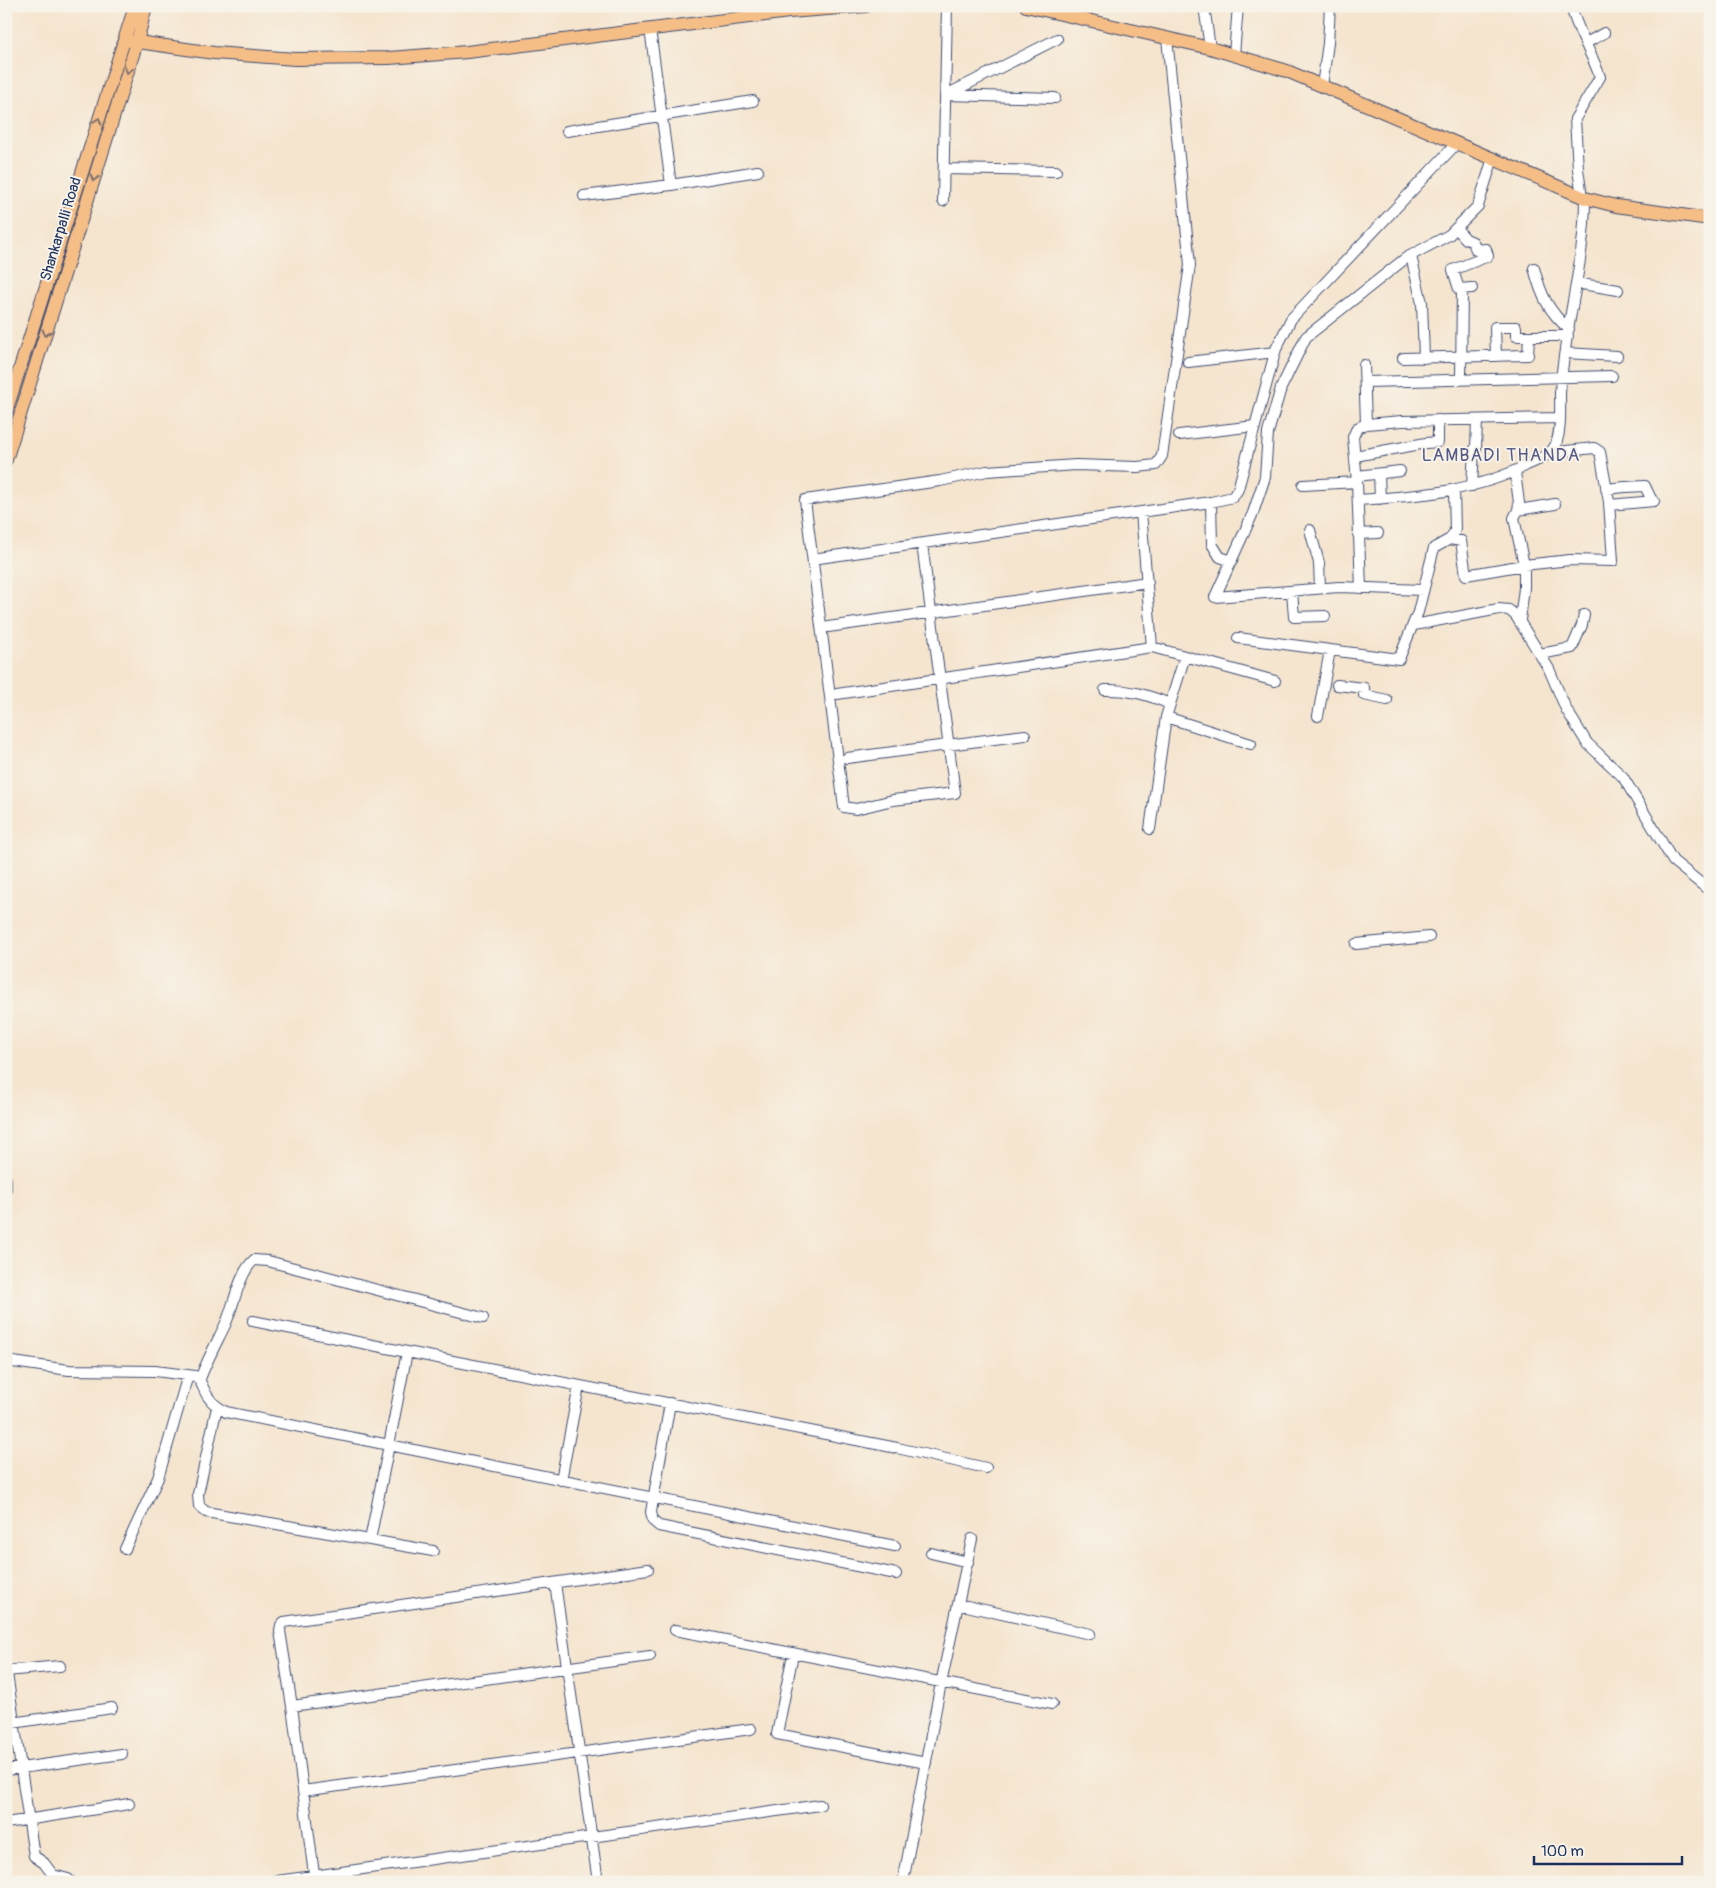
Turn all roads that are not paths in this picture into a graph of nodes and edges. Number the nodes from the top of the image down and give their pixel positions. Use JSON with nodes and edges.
{"nodes":[{"id":1,"x":135,"y":6,"type":"edge"},
{"id":2,"x":146,"y":6,"type":"edge"},
{"id":3,"x":866,"y":6,"type":"edge"},
{"id":4,"x":947,"y":6,"type":"edge"},
{"id":5,"x":1026,"y":6,"type":"edge"},
{"id":6,"x":1204,"y":6,"type":"edge"},
{"id":7,"x":1238,"y":6,"type":"edge"},
{"id":8,"x":1330,"y":6,"type":"edge"},
{"id":9,"x":1570,"y":6,"type":"edge"},
{"id":10,"x":650,"y":29,"type":"junction"},
{"id":11,"x":1604,"y":33,"type":"dead end"},
{"id":12,"x":1167,"y":38,"type":"junction"},
{"id":13,"x":1057,"y":39,"type":"dead end"},
{"id":14,"x":130,"y":41,"type":"junction"},
{"id":15,"x":1586,"y":43,"type":"junction"},
{"id":16,"x":1210,"y":48,"type":"junction"},
{"id":17,"x":1234,"y":55,"type":"junction"},
{"id":18,"x":1322,"y":86,"type":"junction"},
{"id":19,"x":946,"y":95,"type":"junction"},
{"id":20,"x":1055,"y":98,"type":"dead end"},
{"id":21,"x":752,"y":101,"type":"dead end"},
{"id":22,"x":662,"y":116,"type":"junction"},
{"id":23,"x":567,"y":131,"type":"dead end"},
{"id":24,"x":1457,"y":143,"type":"junction"},
{"id":25,"x":1493,"y":158,"type":"junction"},
{"id":26,"x":944,"y":169,"type":"junction"},
{"id":27,"x":758,"y":171,"type":"dead end"},
{"id":28,"x":1056,"y":171,"type":"dead end"},
{"id":29,"x":671,"y":185,"type":"junction"},
{"id":30,"x":584,"y":196,"type":"dead end"},
{"id":31,"x":1584,"y":197,"type":"junction"},
{"id":32,"x":943,"y":201,"type":"dead end"},
{"id":33,"x":1710,"y":219,"type":"edge"},
{"id":34,"x":1456,"y":228,"type":"junction"},
{"id":35,"x":1411,"y":256,"type":"junction"},
{"id":36,"x":1534,"y":268,"type":"dead end"},
{"id":37,"x":1576,"y":283,"type":"junction"},
{"id":38,"x":1618,"y":290,"type":"dead end"},
{"id":39,"x":1568,"y":332,"type":"junction"},
{"id":40,"x":1529,"y":336,"type":"junction"},
{"id":41,"x":1275,"y":352,"type":"junction"},
{"id":42,"x":1565,"y":353,"type":"junction"},
{"id":43,"x":1496,"y":356,"type":"junction"},
{"id":44,"x":1617,"y":356,"type":"dead end"},
{"id":45,"x":1462,"y":357,"type":"junction"},
{"id":46,"x":1403,"y":358,"type":"dead end"},
{"id":47,"x":1424,"y":358,"type":"junction"},
{"id":48,"x":1188,"y":362,"type":"dead end"},
{"id":49,"x":1364,"y":365,"type":"dead end"},
{"id":50,"x":1612,"y":376,"type":"dead end"},
{"id":51,"x":1461,"y":378,"type":"junction"},
{"id":52,"x":1562,"y":378,"type":"junction"},
{"id":53,"x":1366,"y":382,"type":"junction"},
{"id":54,"x":6,"y":412,"type":"edge"},
{"id":55,"x":1559,"y":418,"type":"junction"},
{"id":56,"x":1438,"y":420,"type":"junction"},
{"id":57,"x":1477,"y":420,"type":"junction"},
{"id":58,"x":1366,"y":424,"type":"junction"},
{"id":59,"x":1255,"y":426,"type":"junction"},
{"id":60,"x":1179,"y":435,"type":"dead end"},
{"id":61,"x":1553,"y":449,"type":"junction"},
{"id":62,"x":1355,"y":456,"type":"junction"},
{"id":63,"x":6,"y":460,"type":"edge"},
{"id":64,"x":1400,"y":471,"type":"dead end"},
{"id":65,"x":1515,"y":472,"type":"junction"},
{"id":66,"x":1379,"y":474,"type":"junction"},
{"id":67,"x":1357,"y":479,"type":"junction"},
{"id":68,"x":1303,"y":485,"type":"dead end"},
{"id":69,"x":1472,"y":486,"type":"junction"},
{"id":70,"x":1454,"y":490,"type":"junction"},
{"id":71,"x":1606,"y":490,"type":"junction"},
{"id":72,"x":1380,"y":499,"type":"junction"},
{"id":73,"x":1358,"y":500,"type":"junction"},
{"id":74,"x":1211,"y":502,"type":"junction"},
{"id":75,"x":1555,"y":504,"type":"dead end"},
{"id":76,"x":1609,"y":505,"type":"junction"},
{"id":77,"x":1518,"y":510,"type":"junction"},
{"id":78,"x":1141,"y":512,"type":"junction"},
{"id":79,"x":1310,"y":530,"type":"dead end"},
{"id":80,"x":1378,"y":533,"type":"dead end"},
{"id":81,"x":1358,"y":534,"type":"junction"},
{"id":82,"x":1450,"y":538,"type":"junction"},
{"id":83,"x":922,"y":544,"type":"junction"},
{"id":84,"x":819,"y":558,"type":"dead end"},
{"id":85,"x":1232,"y":561,"type":"junction"},
{"id":86,"x":1524,"y":565,"type":"junction"},
{"id":87,"x":1148,"y":582,"type":"junction"},
{"id":88,"x":1320,"y":588,"type":"junction"},
{"id":89,"x":1361,"y":588,"type":"junction"},
{"id":90,"x":1292,"y":590,"type":"junction"},
{"id":91,"x":1423,"y":590,"type":"junction"},
{"id":92,"x":931,"y":612,"type":"junction"},
{"id":93,"x":1584,"y":615,"type":"dead end"},
{"id":94,"x":1325,"y":616,"type":"dead end"},
{"id":95,"x":1520,"y":620,"type":"junction"},
{"id":96,"x":1414,"y":625,"type":"junction"},
{"id":97,"x":828,"y":627,"type":"dead end"},
{"id":98,"x":1238,"y":638,"type":"dead end"},
{"id":99,"x":1152,"y":646,"type":"junction"},
{"id":100,"x":1330,"y":650,"type":"junction"},
{"id":101,"x":1540,"y":654,"type":"junction"},
{"id":102,"x":1185,"y":656,"type":"junction"},
{"id":103,"x":940,"y":678,"type":"junction"},
{"id":104,"x":1275,"y":681,"type":"dead end"},
{"id":105,"x":1337,"y":685,"type":"dead end"},
{"id":106,"x":1105,"y":690,"type":"dead end"},
{"id":107,"x":837,"y":694,"type":"dead end"},
{"id":108,"x":1387,"y":700,"type":"dead end"},
{"id":109,"x":1170,"y":704,"type":"junction"},
{"id":110,"x":1318,"y":716,"type":"dead end"},
{"id":111,"x":1166,"y":717,"type":"junction"},
{"id":112,"x":1025,"y":735,"type":"dead end"},
{"id":113,"x":1250,"y":744,"type":"dead end"},
{"id":114,"x":949,"y":745,"type":"junction"},
{"id":115,"x":846,"y":758,"type":"dead end"},
{"id":116,"x":1150,"y":829,"type":"dead end"},
{"id":117,"x":1710,"y":891,"type":"edge"},
{"id":118,"x":1429,"y":938,"type":"dead end"},
{"id":119,"x":1356,"y":944,"type":"dead end"},
{"id":120,"x":6,"y":1180,"type":"edge"},
{"id":121,"x":6,"y":1189,"type":"edge"},
{"id":122,"x":483,"y":1318,"type":"dead end"},
{"id":123,"x":253,"y":1321,"type":"dead end"},
{"id":124,"x":407,"y":1352,"type":"junction"},
{"id":125,"x":6,"y":1361,"type":"edge"},
{"id":126,"x":188,"y":1375,"type":"junction"},
{"id":127,"x":200,"y":1379,"type":"junction"},
{"id":128,"x":579,"y":1386,"type":"junction"},
{"id":129,"x":670,"y":1404,"type":"junction"},
{"id":130,"x":217,"y":1407,"type":"junction"},
{"id":131,"x":389,"y":1445,"type":"junction"},
{"id":132,"x":986,"y":1468,"type":"dead end"},
{"id":133,"x":561,"y":1480,"type":"junction"},
{"id":134,"x":654,"y":1498,"type":"junction"},
{"id":135,"x":972,"y":1539,"type":"dead end"},
{"id":136,"x":370,"y":1540,"type":"junction"},
{"id":137,"x":895,"y":1546,"type":"dead end"},
{"id":138,"x":125,"y":1549,"type":"dead end"},
{"id":139,"x":433,"y":1551,"type":"dead end"},
{"id":140,"x":930,"y":1553,"type":"dead end"},
{"id":141,"x":968,"y":1562,"type":"junction"},
{"id":142,"x":648,"y":1569,"type":"dead end"},
{"id":143,"x":896,"y":1574,"type":"dead end"},
{"id":144,"x":555,"y":1582,"type":"junction"},
{"id":145,"x":958,"y":1604,"type":"junction"},
{"id":146,"x":675,"y":1630,"type":"dead end"},
{"id":147,"x":1090,"y":1634,"type":"dead end"},
{"id":148,"x":793,"y":1654,"type":"junction"},
{"id":149,"x":650,"y":1656,"type":"dead end"},
{"id":150,"x":60,"y":1666,"type":"dead end"},
{"id":151,"x":567,"y":1668,"type":"junction"},
{"id":152,"x":6,"y":1669,"type":"edge"},
{"id":153,"x":941,"y":1684,"type":"junction"},
{"id":154,"x":1052,"y":1704,"type":"dead end"},
{"id":155,"x":292,"y":1706,"type":"junction"},
{"id":156,"x":112,"y":1708,"type":"dead end"},
{"id":157,"x":10,"y":1723,"type":"edge"},
{"id":158,"x":750,"y":1729,"type":"dead end"},
{"id":159,"x":579,"y":1752,"type":"junction"},
{"id":160,"x":122,"y":1754,"type":"dead end"},
{"id":161,"x":926,"y":1763,"type":"junction"},
{"id":162,"x":20,"y":1768,"type":"junction"},
{"id":163,"x":6,"y":1770,"type":"edge"},
{"id":164,"x":303,"y":1791,"type":"junction"},
{"id":165,"x":129,"y":1804,"type":"dead end"},
{"id":166,"x":820,"y":1804,"type":"dead end"},
{"id":167,"x":28,"y":1819,"type":"junction"},
{"id":168,"x":6,"y":1823,"type":"edge"},
{"id":169,"x":591,"y":1837,"type":"junction"},
{"id":170,"x":315,"y":1879,"type":"edge"},
{"id":171,"x":71,"y":1882,"type":"edge"},
{"id":172,"x":270,"y":1882,"type":"edge"},
{"id":173,"x":598,"y":1882,"type":"edge"},
{"id":174,"x":903,"y":1882,"type":"edge"}],
"edges":[{"from":1,"to":14,"type":"main road","name":"Shankarpalli Road"},
{"from":2,"to":14,"type":"main road","name":"Shankarpalli Road"},
{"from":3,"to":10,"type":"main road"},
{"from":4,"to":19,"type":"street"},
{"from":5,"to":12,"type":"main road"},
{"from":6,"to":16,"type":"street"},
{"from":7,"to":17,"type":"street"},
{"from":8,"to":18,"type":"street"},
{"from":9,"to":15,"type":"street"},
{"from":10,"to":14,"type":"main road"},
{"from":10,"to":22,"type":"street"},
{"from":11,"to":15,"type":"street"},
{"from":12,"to":16,"type":"main road"},
{"from":12,"to":114,"type":"street"},
{"from":13,"to":19,"type":"street"},
{"from":54,"to":14,"type":"main road","name":"Shankarpalli Road","one_way":true},
{"from":14,"to":63,"type":"main road","name":"Shankarpalli Road","one_way":true},
{"from":15,"to":31,"type":"street"},
{"from":16,"to":17,"type":"main road"},
{"from":17,"to":18,"type":"main road"},
{"from":18,"to":24,"type":"main road"},
{"from":19,"to":20,"type":"street"},
{"from":19,"to":26,"type":"street"},
{"from":21,"to":22,"type":"street"},
{"from":22,"to":23,"type":"street"},
{"from":22,"to":29,"type":"street"},
{"from":24,"to":25,"type":"main road"},
{"from":24,"to":41,"type":"street"},
{"from":25,"to":31,"type":"main road"},
{"from":25,"to":34,"type":"street"},
{"from":26,"to":28,"type":"street"},
{"from":26,"to":32,"type":"street"},
{"from":27,"to":29,"type":"street"},
{"from":29,"to":30,"type":"street"},
{"from":31,"to":33,"type":"main road"},
{"from":31,"to":37,"type":"street"},
{"from":34,"to":35,"type":"street"},
{"from":34,"to":45,"type":"street"},
{"from":35,"to":47,"type":"street"},
{"from":35,"to":85,"type":"street"},
{"from":36,"to":39,"type":"street"},
{"from":37,"to":38,"type":"street"},
{"from":37,"to":39,"type":"street"},
{"from":39,"to":40,"type":"street"},
{"from":39,"to":42,"type":"street"},
{"from":40,"to":43,"type":"street"},
{"from":40,"to":43,"type":"street"},
{"from":41,"to":48,"type":"street"},
{"from":41,"to":59,"type":"street"},
{"from":42,"to":44,"type":"street"},
{"from":42,"to":52,"type":"street"},
{"from":43,"to":45,"type":"street"},
{"from":45,"to":47,"type":"street"},
{"from":45,"to":51,"type":"street"},
{"from":46,"to":47,"type":"street"},
{"from":49,"to":53,"type":"street"},
{"from":50,"to":52,"type":"street"},
{"from":51,"to":52,"type":"street"},
{"from":51,"to":53,"type":"street"},
{"from":52,"to":55,"type":"street"},
{"from":53,"to":58,"type":"street"},
{"from":55,"to":57,"type":"street"},
{"from":55,"to":61,"type":"street"},
{"from":56,"to":57,"type":"street"},
{"from":56,"to":58,"type":"street"},
{"from":56,"to":62,"type":"street"},
{"from":57,"to":69,"type":"street"},
{"from":58,"to":62,"type":"street"},
{"from":59,"to":60,"type":"street"},
{"from":59,"to":74,"type":"street"},
{"from":61,"to":65,"type":"street"},
{"from":61,"to":71,"type":"street"},
{"from":62,"to":67,"type":"street"},
{"from":64,"to":66,"type":"street"},
{"from":65,"to":69,"type":"street"},
{"from":65,"to":77,"type":"street"},
{"from":66,"to":67,"type":"street"},
{"from":66,"to":72,"type":"street"},
{"from":67,"to":68,"type":"street"},
{"from":67,"to":73,"type":"street"},
{"from":69,"to":70,"type":"street"},
{"from":70,"to":72,"type":"street"},
{"from":70,"to":82,"type":"street"},
{"from":71,"to":76,"type":"street"},
{"from":71,"to":76,"type":"street"},
{"from":72,"to":73,"type":"street"},
{"from":73,"to":81,"type":"street"},
{"from":74,"to":78,"type":"street"},
{"from":74,"to":85,"type":"street"},
{"from":75,"to":77,"type":"street"},
{"from":76,"to":86,"type":"street"},
{"from":77,"to":86,"type":"street"},
{"from":78,"to":83,"type":"street"},
{"from":78,"to":87,"type":"street"},
{"from":79,"to":88,"type":"street"},
{"from":80,"to":81,"type":"street"},
{"from":81,"to":89,"type":"street"},
{"from":82,"to":86,"type":"street"},
{"from":82,"to":91,"type":"street"},
{"from":83,"to":84,"type":"street"},
{"from":83,"to":92,"type":"street"},
{"from":85,"to":90,"type":"street"},
{"from":86,"to":95,"type":"street"},
{"from":87,"to":92,"type":"street"},
{"from":87,"to":99,"type":"street"},
{"from":88,"to":89,"type":"street"},
{"from":88,"to":90,"type":"street"},
{"from":89,"to":91,"type":"street"},
{"from":90,"to":94,"type":"street"},
{"from":91,"to":96,"type":"street"},
{"from":92,"to":97,"type":"street"},
{"from":92,"to":103,"type":"street"},
{"from":93,"to":101,"type":"street"},
{"from":95,"to":96,"type":"street"},
{"from":95,"to":101,"type":"street"},
{"from":96,"to":100,"type":"street"},
{"from":98,"to":100,"type":"street"},
{"from":99,"to":102,"type":"street"},
{"from":99,"to":103,"type":"street"},
{"from":100,"to":110,"type":"street"},
{"from":101,"to":117,"type":"street"},
{"from":102,"to":104,"type":"street"},
{"from":102,"to":109,"type":"street"},
{"from":103,"to":107,"type":"street"},
{"from":103,"to":114,"type":"street"},
{"from":105,"to":108,"type":"street"},
{"from":106,"to":109,"type":"street"},
{"from":109,"to":111,"type":"street"},
{"from":111,"to":113,"type":"street"},
{"from":111,"to":116,"type":"street"},
{"from":112,"to":114,"type":"street"},
{"from":114,"to":115,"type":"street"},
{"from":118,"to":119,"type":"street"},
{"from":120,"to":121,"type":"street"},
{"from":122,"to":127,"type":"street"},
{"from":123,"to":124,"type":"street"},
{"from":124,"to":128,"type":"street"},
{"from":124,"to":131,"type":"street"},
{"from":125,"to":126,"type":"street"},
{"from":126,"to":127,"type":"street"},
{"from":126,"to":138,"type":"street"},
{"from":127,"to":130,"type":"street"},
{"from":128,"to":129,"type":"street"},
{"from":128,"to":133,"type":"street"},
{"from":129,"to":132,"type":"street"},
{"from":129,"to":134,"type":"street"},
{"from":130,"to":131,"type":"street"},
{"from":130,"to":136,"type":"street"},
{"from":131,"to":133,"type":"street"},
{"from":131,"to":136,"type":"street"},
{"from":133,"to":134,"type":"street"},
{"from":134,"to":137,"type":"street"},
{"from":134,"to":143,"type":"street"},
{"from":135,"to":141,"type":"street"},
{"from":136,"to":139,"type":"street"},
{"from":140,"to":141,"type":"street"},
{"from":141,"to":145,"type":"street"},
{"from":142,"to":144,"type":"street"},
{"from":144,"to":151,"type":"street"},
{"from":144,"to":155,"type":"street"},
{"from":145,"to":147,"type":"street"},
{"from":145,"to":153,"type":"street"},
{"from":146,"to":148,"type":"street"},
{"from":148,"to":153,"type":"street"},
{"from":148,"to":161,"type":"street"},
{"from":149,"to":151,"type":"street"},
{"from":150,"to":152,"type":"street"},
{"from":151,"to":155,"type":"street"},
{"from":151,"to":159,"type":"street"},
{"from":152,"to":157,"type":"street"},
{"from":153,"to":154,"type":"street"},
{"from":153,"to":161,"type":"street"},
{"from":155,"to":164,"type":"street"},
{"from":156,"to":157,"type":"street"},
{"from":157,"to":162,"type":"street"},
{"from":158,"to":159,"type":"street"},
{"from":159,"to":164,"type":"street"},
{"from":159,"to":169,"type":"street"},
{"from":160,"to":162,"type":"street"},
{"from":161,"to":174,"type":"street"},
{"from":162,"to":163,"type":"street"},
{"from":162,"to":167,"type":"street"},
{"from":164,"to":170,"type":"street"},
{"from":165,"to":167,"type":"street"},
{"from":166,"to":169,"type":"street"},
{"from":167,"to":168,"type":"street"},
{"from":167,"to":171,"type":"street"},
{"from":169,"to":170,"type":"street"},
{"from":169,"to":173,"type":"street"},
{"from":170,"to":172,"type":"street"}]}
